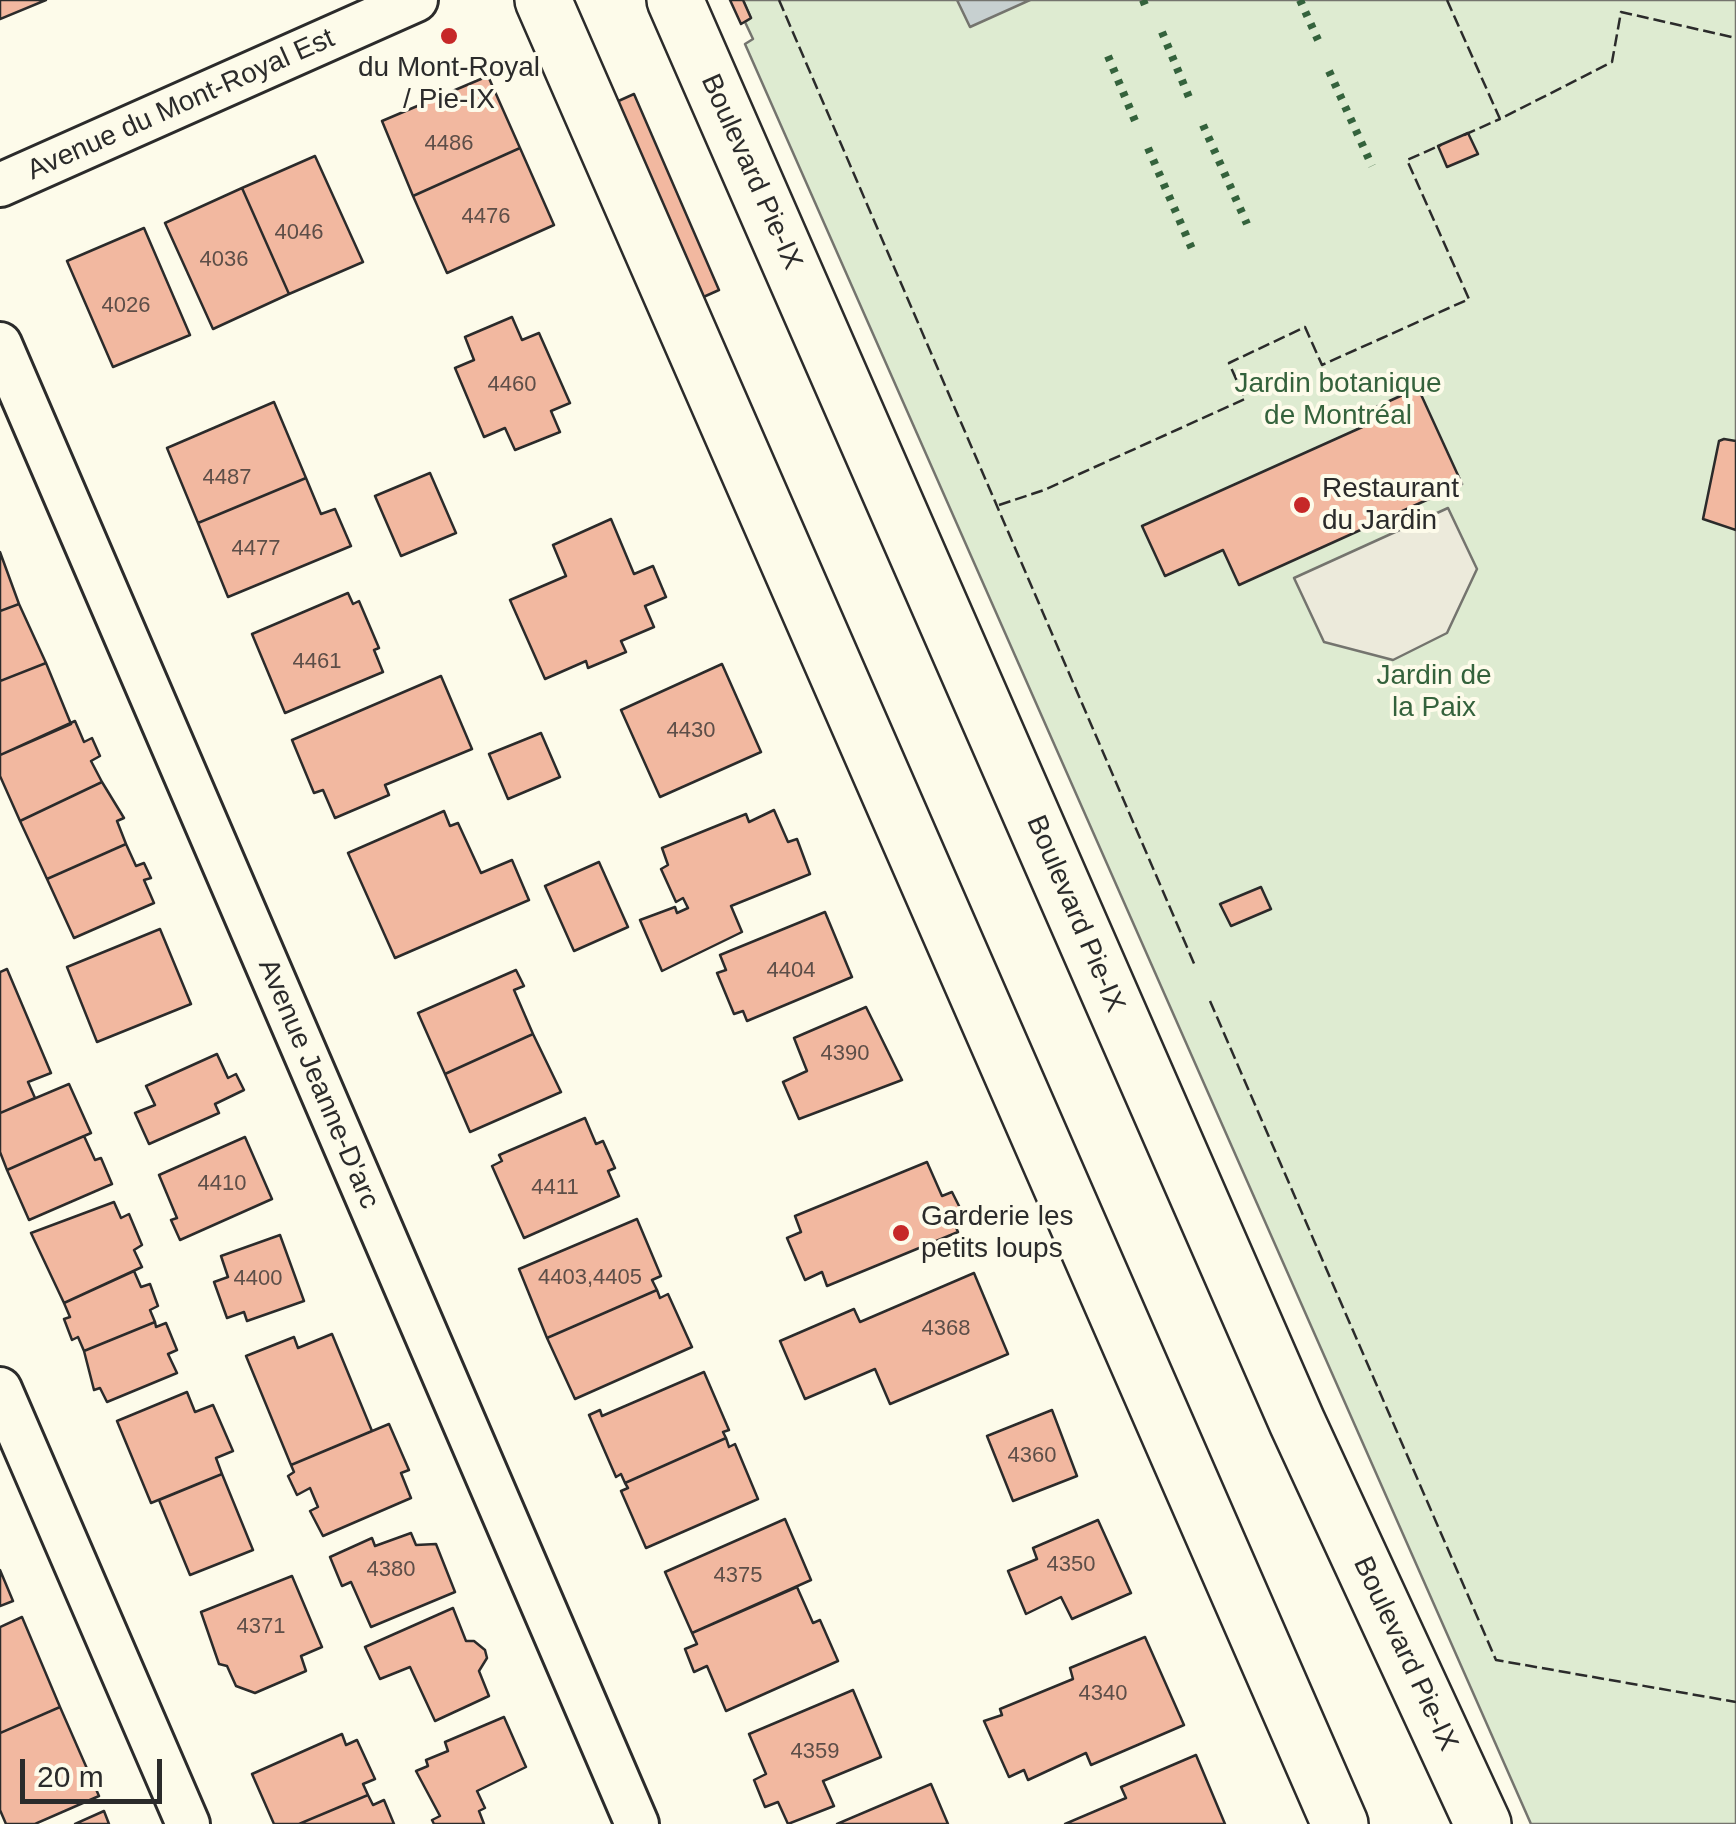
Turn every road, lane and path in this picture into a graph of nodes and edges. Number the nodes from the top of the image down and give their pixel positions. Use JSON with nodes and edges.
{"nodes":[{"id":1,"x":416,"y":0,"type":"edge"},
{"id":2,"x":543,"y":0,"type":"edge"},
{"id":3,"x":676,"y":0,"type":"edge"},
{"id":4,"x":0,"y":186,"type":"edge"},
{"id":5,"x":0,"y":344,"type":"edge"},
{"id":6,"x":0,"y":1389,"type":"edge"},
{"id":7,"x":188,"y":1824,"type":"edge"},
{"id":8,"x":637,"y":1824,"type":"edge"},
{"id":9,"x":1340,"y":1824,"type":"edge"},
{"id":10,"x":1484,"y":1824,"type":"edge"}],
"edges":[{"from":1,"to":4,"type":"street","name":"Avenue du Mont-Royal Est"},
{"from":2,"to":9,"type":"main road"},
{"from":3,"to":10,"type":"main road","name":"Boulevard Pie-IX"},
{"from":5,"to":8,"type":"street","name":"Avenue Jeanne-D'arc"},
{"from":6,"to":7,"type":"street"}]}
